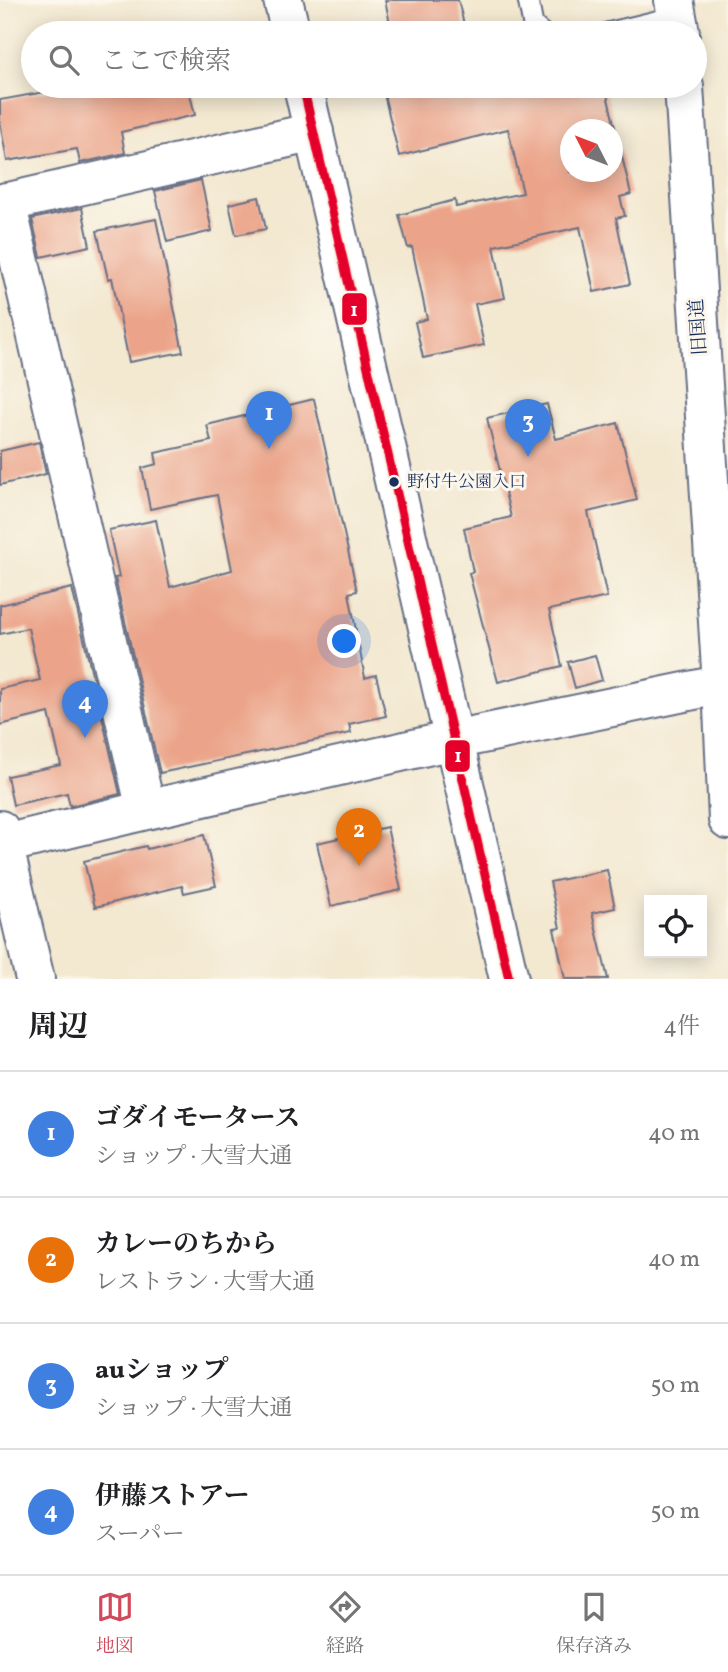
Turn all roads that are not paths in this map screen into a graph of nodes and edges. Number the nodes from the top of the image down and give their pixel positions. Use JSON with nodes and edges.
{"nodes":[{"id":1,"x":283,"y":0,"type":"edge"},
{"id":2,"x":528,"y":0,"type":"edge"},
{"id":3,"x":677,"y":16,"type":"edge"},
{"id":4,"x":288,"y":21,"type":"edge"},
{"id":5,"x":532,"y":21,"type":"edge"},
{"id":6,"x":656,"y":21,"type":"edge"},
{"id":7,"x":306,"y":98,"type":"edge"},
{"id":8,"x":685,"y":98,"type":"edge"},
{"id":9,"x":314,"y":132,"type":"junction"},
{"id":10,"x":3,"y":203,"type":"edge"},
{"id":11,"x":725,"y":684,"type":"edge"},
{"id":12,"x":453,"y":740,"type":"junction"},
{"id":13,"x":146,"y":810,"type":"junction"},
{"id":14,"x":728,"y":820,"type":"edge"},
{"id":15,"x":1,"y":840,"type":"edge"},
{"id":16,"x":34,"y":979,"type":"edge"},
{"id":17,"x":509,"y":979,"type":"edge"}],
"edges":[{"from":1,"to":4,"type":"main road"},
{"from":2,"to":5,"type":"lane"},
{"from":3,"to":6,"type":"lane"},
{"from":7,"to":9,"type":"main road"},
{"from":8,"to":11,"type":"main road","name":"旧国道"},
{"from":9,"to":10,"type":"main road"},
{"from":9,"to":12,"type":"main road"},
{"from":10,"to":13,"type":"main road"},
{"from":11,"to":12,"type":"main road"},
{"from":11,"to":14,"type":"main road","name":"旧国道"},
{"from":12,"to":13,"type":"main road"},
{"from":12,"to":17,"type":"main road"},
{"from":13,"to":15,"type":"main road"},
{"from":15,"to":16,"type":"main road"}]}
